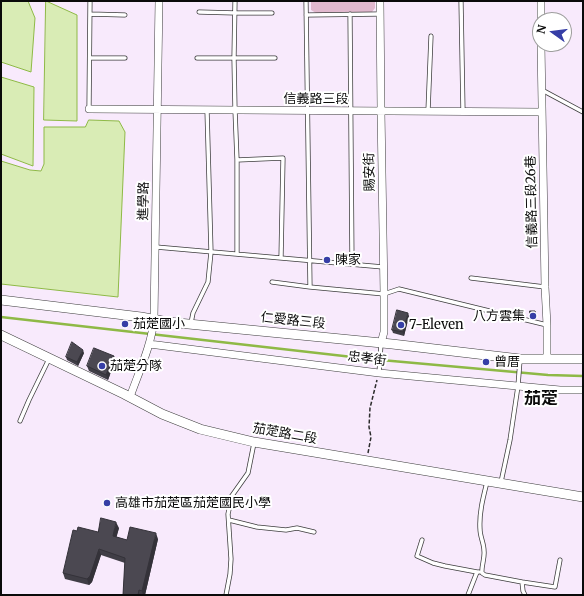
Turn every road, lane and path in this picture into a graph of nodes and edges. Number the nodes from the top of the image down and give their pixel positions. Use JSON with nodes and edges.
{"nodes":[{"id":1,"x":90,"y":1,"type":"edge"},
{"id":2,"x":159,"y":1,"type":"edge"},
{"id":3,"x":235,"y":1,"type":"edge"},
{"id":4,"x":306,"y":1,"type":"edge"},
{"id":5,"x":380,"y":1,"type":"edge"},
{"id":6,"x":460,"y":1,"type":"edge"},
{"id":7,"x":541,"y":1,"type":"edge"},
{"id":8,"x":200,"y":12,"type":"dead end"},
{"id":9,"x":541,"y":12,"type":"edge"},
{"id":10,"x":272,"y":13,"type":"dead end"},
{"id":11,"x":90,"y":14,"type":"junction"},
{"id":12,"x":236,"y":14,"type":"junction"},
{"id":13,"x":350,"y":14,"type":"junction"},
{"id":14,"x":380,"y":14,"type":"junction"},
{"id":15,"x":125,"y":15,"type":"dead end"},
{"id":16,"x":306,"y":15,"type":"junction"},
{"id":17,"x":431,"y":36,"type":"dead end"},
{"id":18,"x":541,"y":52,"type":"edge"},
{"id":19,"x":90,"y":58,"type":"junction"},
{"id":20,"x":125,"y":58,"type":"dead end"},
{"id":21,"x":197,"y":58,"type":"dead end"},
{"id":22,"x":234,"y":58,"type":"junction"},
{"id":23,"x":274,"y":58,"type":"dead end"},
{"id":24,"x":542,"y":90,"type":"junction"},
{"id":25,"x":89,"y":109,"type":"joint"},
{"id":26,"x":158,"y":110,"type":"junction"},
{"id":27,"x":206,"y":110,"type":"junction"},
{"id":28,"x":235,"y":110,"type":"junction"},
{"id":29,"x":308,"y":111,"type":"junction"},
{"id":30,"x":351,"y":111,"type":"junction"},
{"id":31,"x":381,"y":111,"type":"junction"},
{"id":32,"x":428,"y":112,"type":"junction"},
{"id":33,"x":463,"y":112,"type":"junction"},
{"id":34,"x":542,"y":112,"type":"junction"},
{"id":35,"x":583,"y":112,"type":"edge"},
{"id":36,"x":237,"y":160,"type":"junction"},
{"id":37,"x":156,"y":247,"type":"junction"},
{"id":38,"x":211,"y":252,"type":"junction"},
{"id":39,"x":237,"y":254,"type":"junction"},
{"id":40,"x":281,"y":258,"type":"junction"},
{"id":41,"x":309,"y":261,"type":"junction"},
{"id":42,"x":352,"y":264,"type":"junction"},
{"id":43,"x":383,"y":267,"type":"junction"},
{"id":44,"x":471,"y":278,"type":"dead end"},
{"id":45,"x":272,"y":282,"type":"dead end"},
{"id":46,"x":310,"y":287,"type":"junction"},
{"id":47,"x":545,"y":287,"type":"junction"},
{"id":48,"x":384,"y":294,"type":"junction"},
{"id":49,"x":1,"y":300,"type":"edge"},
{"id":50,"x":154,"y":323,"type":"junction"},
{"id":51,"x":191,"y":324,"type":"junction"},
{"id":52,"x":547,"y":325,"type":"junction"},
{"id":53,"x":1,"y":335,"type":"edge"},
{"id":54,"x":150,"y":342,"type":"junction"},
{"id":55,"x":381,"y":348,"type":"junction"},
{"id":56,"x":49,"y":358,"type":"junction"},
{"id":57,"x":547,"y":359,"type":"junction"},
{"id":58,"x":583,"y":359,"type":"edge"},
{"id":59,"x":520,"y":363,"type":"junction"},
{"id":60,"x":379,"y":370,"type":"junction"},
{"id":61,"x":518,"y":383,"type":"junction"},
{"id":62,"x":583,"y":390,"type":"edge"},
{"id":63,"x":130,"y":397,"type":"junction"},
{"id":64,"x":20,"y":421,"type":"dead end"},
{"id":65,"x":254,"y":442,"type":"junction"},
{"id":66,"x":367,"y":461,"type":"junction"},
{"id":67,"x":487,"y":481,"type":"junction"},
{"id":68,"x":501,"y":483,"type":"junction"},
{"id":69,"x":583,"y":497,"type":"edge"},
{"id":70,"x":229,"y":520,"type":"junction"},
{"id":71,"x":314,"y":532,"type":"dead end"},
{"id":72,"x":422,"y":540,"type":"dead end"},
{"id":73,"x":560,"y":560,"type":"dead end"},
{"id":74,"x":477,"y":572,"type":"junction"},
{"id":75,"x":482,"y":573,"type":"junction"},
{"id":76,"x":522,"y":582,"type":"junction"},
{"id":77,"x":226,"y":595,"type":"edge"},
{"id":78,"x":468,"y":595,"type":"edge"},
{"id":79,"x":525,"y":595,"type":"edge"}],
"edges":[{"from":1,"to":11,"type":"lane"},
{"from":2,"to":26,"type":"street","name":"進學路"},
{"from":3,"to":12,"type":"lane"},
{"from":4,"to":16,"type":"lane"},
{"from":5,"to":14,"type":"street","name":"賜安街"},
{"from":6,"to":33,"type":"lane"},
{"from":7,"to":9,"type":"street"},
{"from":8,"to":12,"type":"lane"},
{"from":10,"to":12,"type":"lane"},
{"from":11,"to":15,"type":"lane"},
{"from":11,"to":19,"type":"lane"},
{"from":12,"to":22,"type":"lane"},
{"from":13,"to":14,"type":"lane"},
{"from":13,"to":16,"type":"lane"},
{"from":13,"to":30,"type":"lane"},
{"from":14,"to":31,"type":"street","name":"賜安街"},
{"from":16,"to":29,"type":"lane"},
{"from":17,"to":32,"type":"lane"},
{"from":18,"to":24,"type":"street","name":"信義路三段26巷"},
{"from":19,"to":20,"type":"lane"},
{"from":19,"to":25,"type":"lane"},
{"from":21,"to":22,"type":"lane"},
{"from":22,"to":23,"type":"lane"},
{"from":22,"to":28,"type":"lane"},
{"from":24,"to":34,"type":"street","name":"信義路三段26巷"},
{"from":24,"to":35,"type":"lane"},
{"from":25,"to":26,"type":"street","name":"信義路三段"},
{"from":26,"to":27,"type":"street","name":"信義路三段"},
{"from":26,"to":37,"type":"street","name":"進學路"},
{"from":27,"to":28,"type":"street","name":"信義路三段"},
{"from":27,"to":38,"type":"lane"},
{"from":28,"to":29,"type":"street","name":"信義路三段"},
{"from":28,"to":36,"type":"lane"},
{"from":29,"to":30,"type":"street","name":"信義路三段"},
{"from":29,"to":41,"type":"lane"},
{"from":30,"to":31,"type":"street","name":"信義路三段"},
{"from":30,"to":42,"type":"lane"},
{"from":31,"to":32,"type":"street","name":"信義路三段"},
{"from":31,"to":43,"type":"street","name":"賜安街"},
{"from":32,"to":33,"type":"street","name":"信義路三段"},
{"from":33,"to":34,"type":"street","name":"信義路三段"},
{"from":34,"to":47,"type":"street","name":"信義路三段26巷"},
{"from":36,"to":39,"type":"lane"},
{"from":36,"to":40,"type":"lane"},
{"from":37,"to":38,"type":"lane"},
{"from":37,"to":50,"type":"street","name":"進學路"},
{"from":38,"to":39,"type":"lane"},
{"from":38,"to":51,"type":"lane"},
{"from":39,"to":40,"type":"lane"},
{"from":40,"to":41,"type":"lane"},
{"from":41,"to":42,"type":"lane"},
{"from":41,"to":46,"type":"lane"},
{"from":42,"to":43,"type":"lane"},
{"from":43,"to":48,"type":"street","name":"賜安街"},
{"from":44,"to":47,"type":"lane"},
{"from":45,"to":46,"type":"lane"},
{"from":46,"to":48,"type":"lane"},
{"from":47,"to":52,"type":"street","name":"信義路三段26巷"},
{"from":48,"to":52,"type":"lane"},
{"from":48,"to":55,"type":"street","name":"賜安街"},
{"from":49,"to":50,"type":"street","name":"仁愛路三段"},
{"from":50,"to":51,"type":"street","name":"仁愛路三段"},
{"from":50,"to":54,"type":"street","name":"進學路"},
{"from":51,"to":55,"type":"street","name":"仁愛路三段"},
{"from":52,"to":57,"type":"street","name":"信義路三段26巷"},
{"from":53,"to":56,"type":"street","name":"茄萣路二段"},
{"from":54,"to":60,"type":"street","name":"忠孝街"},
{"from":54,"to":63,"type":"street","name":"進學路"},
{"from":55,"to":59,"type":"street","name":"仁愛路三段"},
{"from":55,"to":60,"type":"lane"},
{"from":56,"to":63,"type":"street","name":"茄萣路二段"},
{"from":56,"to":64,"type":"lane"},
{"from":57,"to":58,"type":"street","name":"仁愛路三段"},
{"from":57,"to":59,"type":"street","name":"仁愛路三段"},
{"from":59,"to":61,"type":"lane"},
{"from":60,"to":61,"type":"street","name":"忠孝街"},
{"from":60,"to":66,"type":"path"},
{"from":61,"to":62,"type":"street","name":"忠孝街"},
{"from":61,"to":68,"type":"lane"},
{"from":63,"to":65,"type":"street","name":"茄萣路二段"},
{"from":65,"to":66,"type":"street","name":"茄萣路二段"},
{"from":65,"to":70,"type":"lane"},
{"from":66,"to":67,"type":"street","name":"茄萣路二段"},
{"from":67,"to":68,"type":"street","name":"茄萣路二段"},
{"from":67,"to":75,"type":"lane"},
{"from":68,"to":69,"type":"street","name":"茄萣路二段"},
{"from":70,"to":71,"type":"lane"},
{"from":70,"to":77,"type":"lane"},
{"from":72,"to":74,"type":"lane"},
{"from":73,"to":76,"type":"lane"},
{"from":74,"to":75,"type":"lane"},
{"from":74,"to":78,"type":"lane"},
{"from":75,"to":76,"type":"lane"},
{"from":76,"to":79,"type":"lane"}]}
